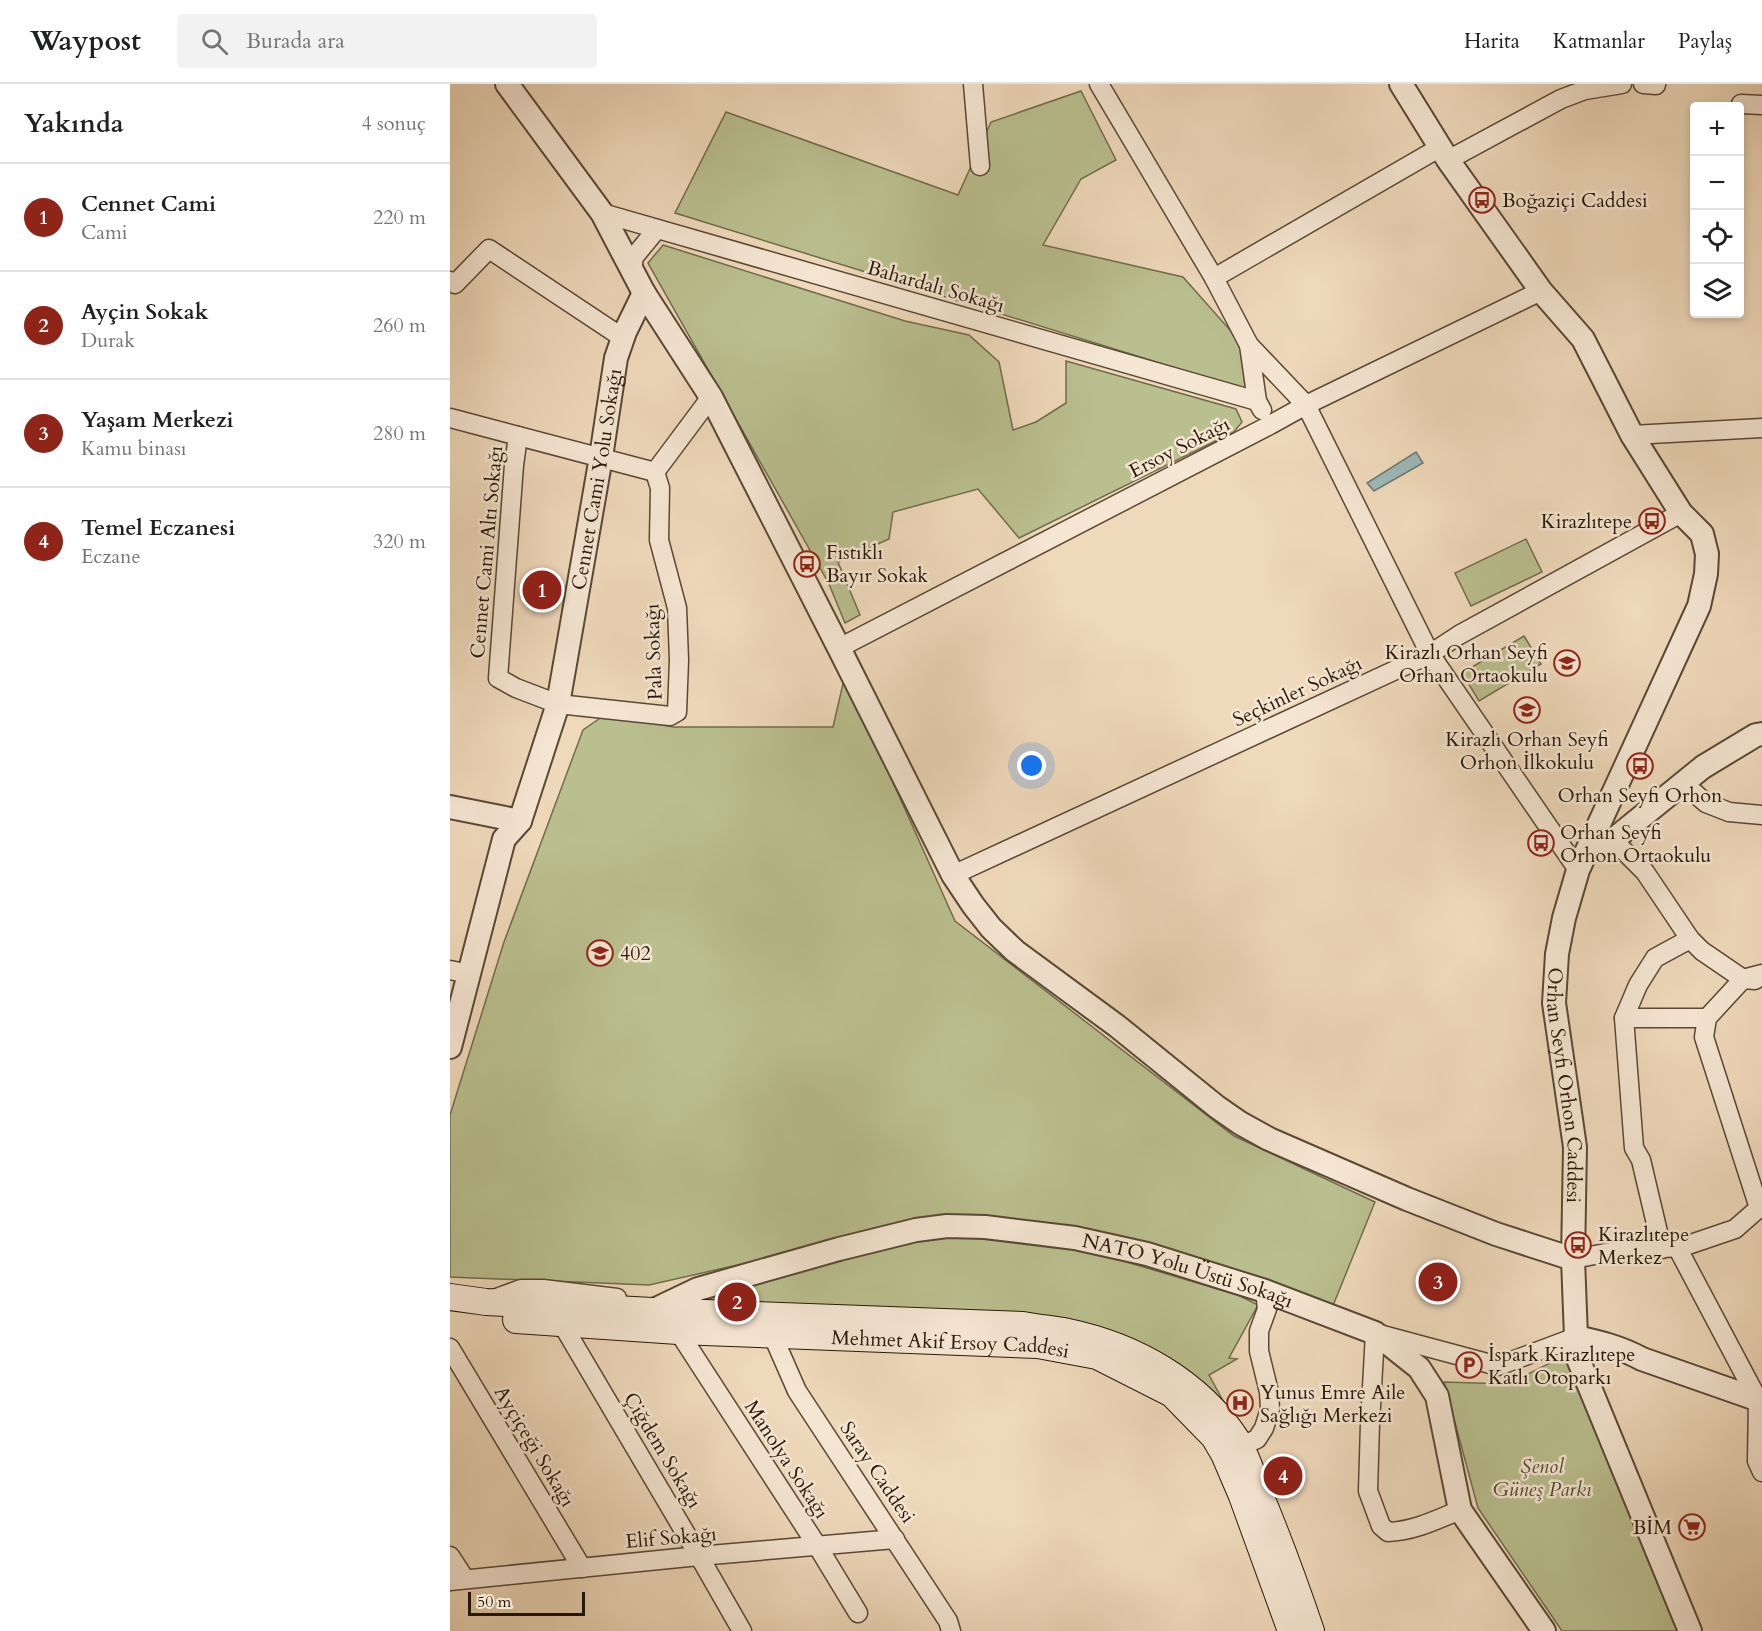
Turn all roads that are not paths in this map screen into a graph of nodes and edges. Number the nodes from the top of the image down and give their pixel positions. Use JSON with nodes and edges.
{"nodes":[{"id":1,"x":507,"y":84,"type":"edge"},
{"id":2,"x":973,"y":84,"type":"edge"},
{"id":3,"x":1099,"y":84,"type":"edge"},
{"id":4,"x":1401,"y":84,"type":"edge"},
{"id":5,"x":1622,"y":84,"type":"edge"},
{"id":6,"x":1643,"y":84,"type":"edge"},
{"id":7,"x":1656,"y":85,"type":"edge"},
{"id":8,"x":1744,"y":104,"type":"edge"},
{"id":9,"x":1762,"y":105,"type":"edge"},
{"id":10,"x":1444,"y":154,"type":"junction"},
{"id":11,"x":980,"y":166,"type":"dead end"},
{"id":12,"x":602,"y":213,"type":"junction"},
{"id":13,"x":657,"y":229,"type":"junction"},
{"id":14,"x":632,"y":269,"type":"junction"},
{"id":15,"x":1214,"y":278,"type":"junction"},
{"id":16,"x":450,"y":281,"type":"edge"},
{"id":17,"x":1541,"y":291,"type":"junction"},
{"id":18,"x":644,"y":293,"type":"junction"},
{"id":19,"x":623,"y":338,"type":"junction"},
{"id":20,"x":1249,"y":345,"type":"junction"},
{"id":21,"x":711,"y":397,"type":"junction"},
{"id":22,"x":1257,"y":401,"type":"junction"},
{"id":23,"x":1306,"y":405,"type":"junction"},
{"id":24,"x":450,"y":418,"type":"edge"},
{"id":25,"x":1270,"y":425,"type":"junction"},
{"id":26,"x":1762,"y":428,"type":"edge"},
{"id":27,"x":1632,"y":435,"type":"junction"},
{"id":28,"x":518,"y":436,"type":"junction"},
{"id":29,"x":601,"y":457,"type":"junction"},
{"id":30,"x":655,"y":472,"type":"junction"},
{"id":31,"x":1681,"y":513,"type":"junction"},
{"id":32,"x":840,"y":648,"type":"junction"},
{"id":33,"x":1430,"y":654,"type":"junction"},
{"id":34,"x":558,"y":704,"type":"junction"},
{"id":35,"x":1762,"y":734,"type":"edge"},
{"id":36,"x":1683,"y":783,"type":"junction"},
{"id":37,"x":450,"y":807,"type":"edge"},
{"id":38,"x":1762,"y":814,"type":"edge"},
{"id":39,"x":520,"y":821,"type":"junction"},
{"id":40,"x":1613,"y":840,"type":"junction"},
{"id":41,"x":1590,"y":844,"type":"junction"},
{"id":42,"x":1578,"y":870,"type":"junction"},
{"id":43,"x":953,"y":875,"type":"junction"},
{"id":44,"x":1690,"y":939,"type":"junction"},
{"id":45,"x":460,"y":972,"type":"edge"},
{"id":46,"x":1762,"y":974,"type":"edge"},
{"id":47,"x":1743,"y":979,"type":"junction"},
{"id":48,"x":1762,"y":981,"type":"edge"},
{"id":49,"x":1624,"y":1018,"type":"junction"},
{"id":50,"x":1707,"y":1018,"type":"junction"},
{"id":51,"x":450,"y":1047,"type":"edge"},
{"id":52,"x":1760,"y":1209,"type":"edge"},
{"id":53,"x":1669,"y":1248,"type":"junction"},
{"id":54,"x":1573,"y":1258,"type":"junction"},
{"id":55,"x":1265,"y":1291,"type":"junction"},
{"id":56,"x":450,"y":1298,"type":"edge"},
{"id":57,"x":450,"y":1314,"type":"edge"},
{"id":58,"x":652,"y":1320,"type":"junction"},
{"id":59,"x":562,"y":1324,"type":"junction"},
{"id":60,"x":771,"y":1325,"type":"junction"},
{"id":61,"x":678,"y":1331,"type":"junction"},
{"id":62,"x":1375,"y":1333,"type":"junction"},
{"id":63,"x":1576,"y":1337,"type":"junction"},
{"id":64,"x":450,"y":1348,"type":"edge"},
{"id":65,"x":1760,"y":1400,"type":"edge"},
{"id":66,"x":1231,"y":1448,"type":"junction"},
{"id":67,"x":1762,"y":1472,"type":"edge"},
{"id":68,"x":1460,"y":1510,"type":"junction"},
{"id":69,"x":895,"y":1539,"type":"junction"},
{"id":70,"x":818,"y":1547,"type":"junction"},
{"id":71,"x":450,"y":1556,"type":"edge"},
{"id":72,"x":699,"y":1556,"type":"junction"},
{"id":73,"x":582,"y":1568,"type":"junction"},
{"id":74,"x":458,"y":1580,"type":"edge"},
{"id":75,"x":858,"y":1612,"type":"dead end"},
{"id":76,"x":741,"y":1631,"type":"edge"},
{"id":77,"x":951,"y":1631,"type":"edge"},
{"id":78,"x":1291,"y":1631,"type":"edge"},
{"id":79,"x":1311,"y":1631,"type":"edge"},
{"id":80,"x":1544,"y":1631,"type":"edge"},
{"id":81,"x":1690,"y":1631,"type":"edge"},
{"id":82,"x":1701,"y":1631,"type":"edge"}],
"edges":[{"from":1,"to":12,"type":"street"},
{"from":2,"to":11,"type":"street"},
{"from":3,"to":15,"type":"street"},
{"from":4,"to":10,"type":"street"},
{"from":5,"to":10,"type":"street"},
{"from":6,"to":7,"type":"street"},
{"from":8,"to":9,"type":"street"},
{"from":10,"to":15,"type":"street"},
{"from":10,"to":17,"type":"street"},
{"from":12,"to":13,"type":"street","name":"Bahardalı Sokağı"},
{"from":12,"to":14,"type":"street"},
{"from":13,"to":14,"type":"street"},
{"from":13,"to":22,"type":"street","name":"Bahardalı Sokağı"},
{"from":14,"to":18,"type":"street"},
{"from":15,"to":20,"type":"street"},
{"from":16,"to":19,"type":"street"},
{"from":17,"to":23,"type":"street","name":"Ersoy Sokağı"},
{"from":17,"to":27,"type":"street"},
{"from":18,"to":19,"type":"street","name":"Cennet Cami Yolu Sokağı"},
{"from":18,"to":21,"type":"street"},
{"from":19,"to":29,"type":"street","name":"Cennet Cami Yolu Sokağı"},
{"from":20,"to":22,"type":"street"},
{"from":20,"to":23,"type":"street"},
{"from":21,"to":30,"type":"street"},
{"from":21,"to":32,"type":"street"},
{"from":22,"to":25,"type":"street"},
{"from":23,"to":25,"type":"street","name":"Ersoy Sokağı"},
{"from":23,"to":33,"type":"street"},
{"from":24,"to":28,"type":"street"},
{"from":25,"to":32,"type":"street","name":"Ersoy Sokağı"},
{"from":26,"to":27,"type":"street"},
{"from":27,"to":31,"type":"street"},
{"from":28,"to":29,"type":"street"},
{"from":28,"to":34,"type":"street","name":"Cennet Cami Altı Sokağı"},
{"from":29,"to":30,"type":"street"},
{"from":29,"to":34,"type":"street","name":"Cennet Cami Yolu Sokağı"},
{"from":30,"to":34,"type":"street","name":"Pala Sokağı"},
{"from":31,"to":33,"type":"street","name":"Seçkinler Sokağı"},
{"from":31,"to":41,"type":"street"},
{"from":32,"to":43,"type":"street"},
{"from":33,"to":42,"type":"street"},
{"from":33,"to":43,"type":"street","name":"Seçkinler Sokağı"},
{"from":34,"to":39,"type":"street","name":"Cennet Cami Yolu Sokağı"},
{"from":35,"to":36,"type":"street"},
{"from":36,"to":38,"type":"street"},
{"from":36,"to":40,"type":"street"},
{"from":37,"to":39,"type":"street"},
{"from":39,"to":45,"type":"street","name":"Cennet Cami Yolu Sokağı"},
{"from":40,"to":41,"type":"street"},
{"from":40,"to":44,"type":"street"},
{"from":41,"to":42,"type":"street","name":"Orhan Seyfi Orhon Caddesi"},
{"from":42,"to":54,"type":"street","name":"Orhan Seyfi Orhon Caddesi"},
{"from":43,"to":54,"type":"street"},
{"from":44,"to":47,"type":"street"},
{"from":44,"to":49,"type":"street"},
{"from":45,"to":51,"type":"street","name":"Cennet Cami Yolu Sokağı"},
{"from":46,"to":47,"type":"street"},
{"from":47,"to":48,"type":"street"},
{"from":47,"to":50,"type":"street"},
{"from":49,"to":50,"type":"street"},
{"from":49,"to":53,"type":"street"},
{"from":50,"to":52,"type":"street"},
{"from":52,"to":53,"type":"street"},
{"from":53,"to":54,"type":"street"},
{"from":53,"to":65,"type":"street"},
{"from":54,"to":63,"type":"street","name":"Orhan Seyfi Orhon Caddesi"},
{"from":55,"to":58,"type":"street","name":"NATO Yolu Üstü Sokağı"},
{"from":55,"to":62,"type":"street","name":"NATO Yolu Üstü Sokağı"},
{"from":55,"to":66,"type":"street"},
{"from":56,"to":58,"type":"main road","name":"Mehmet Akif Ersoy Caddesi"},
{"from":57,"to":59,"type":"main road","name":"Mehmet Akif Ersoy Caddesi"},
{"from":58,"to":59,"type":"main road","name":"Mehmet Akif Ersoy Caddesi"},
{"from":58,"to":60,"type":"main road","name":"Mehmet Akif Ersoy Caddesi"},
{"from":58,"to":61,"type":"main road","name":"Mehmet Akif Ersoy Caddesi"},
{"from":59,"to":72,"type":"street","name":"Çiğdem Sokağı"},
{"from":60,"to":61,"type":"main road","name":"Mehmet Akif Ersoy Caddesi"},
{"from":60,"to":66,"type":"main road","name":"Mehmet Akif Ersoy Caddesi"},
{"from":60,"to":69,"type":"street","name":"Saray Caddesi"},
{"from":61,"to":70,"type":"street","name":"Manolya Sokağı"},
{"from":62,"to":63,"type":"street"},
{"from":62,"to":68,"type":"street","name":"NATO Yolu Üstü Sokağı"},
{"from":62,"to":68,"type":"street"},
{"from":63,"to":65,"type":"street"},
{"from":63,"to":81,"type":"street"},
{"from":63,"to":82,"type":"street","name":"Orhan Seyfi Orhon Caddesi"},
{"from":64,"to":73,"type":"street","name":"Ayçiçeği Sokağı"},
{"from":65,"to":67,"type":"street"},
{"from":66,"to":78,"type":"main road","name":"Mehmet Akif Ersoy Caddesi"},
{"from":66,"to":79,"type":"main road","name":"Mehmet Akif Ersoy Caddesi"},
{"from":68,"to":80,"type":"street","name":"NATO Yolu Üstü Sokağı"},
{"from":69,"to":70,"type":"street","name":"Elif Sokağı"},
{"from":69,"to":77,"type":"street","name":"Saray Caddesi"},
{"from":70,"to":72,"type":"street","name":"Elif Sokağı"},
{"from":70,"to":75,"type":"street","name":"Manolya Sokağı"},
{"from":71,"to":74,"type":"street"},
{"from":72,"to":73,"type":"street","name":"Elif Sokağı"},
{"from":72,"to":76,"type":"street","name":"Çiğdem Sokağı"},
{"from":73,"to":74,"type":"street","name":"Elif Sokağı"}]}
